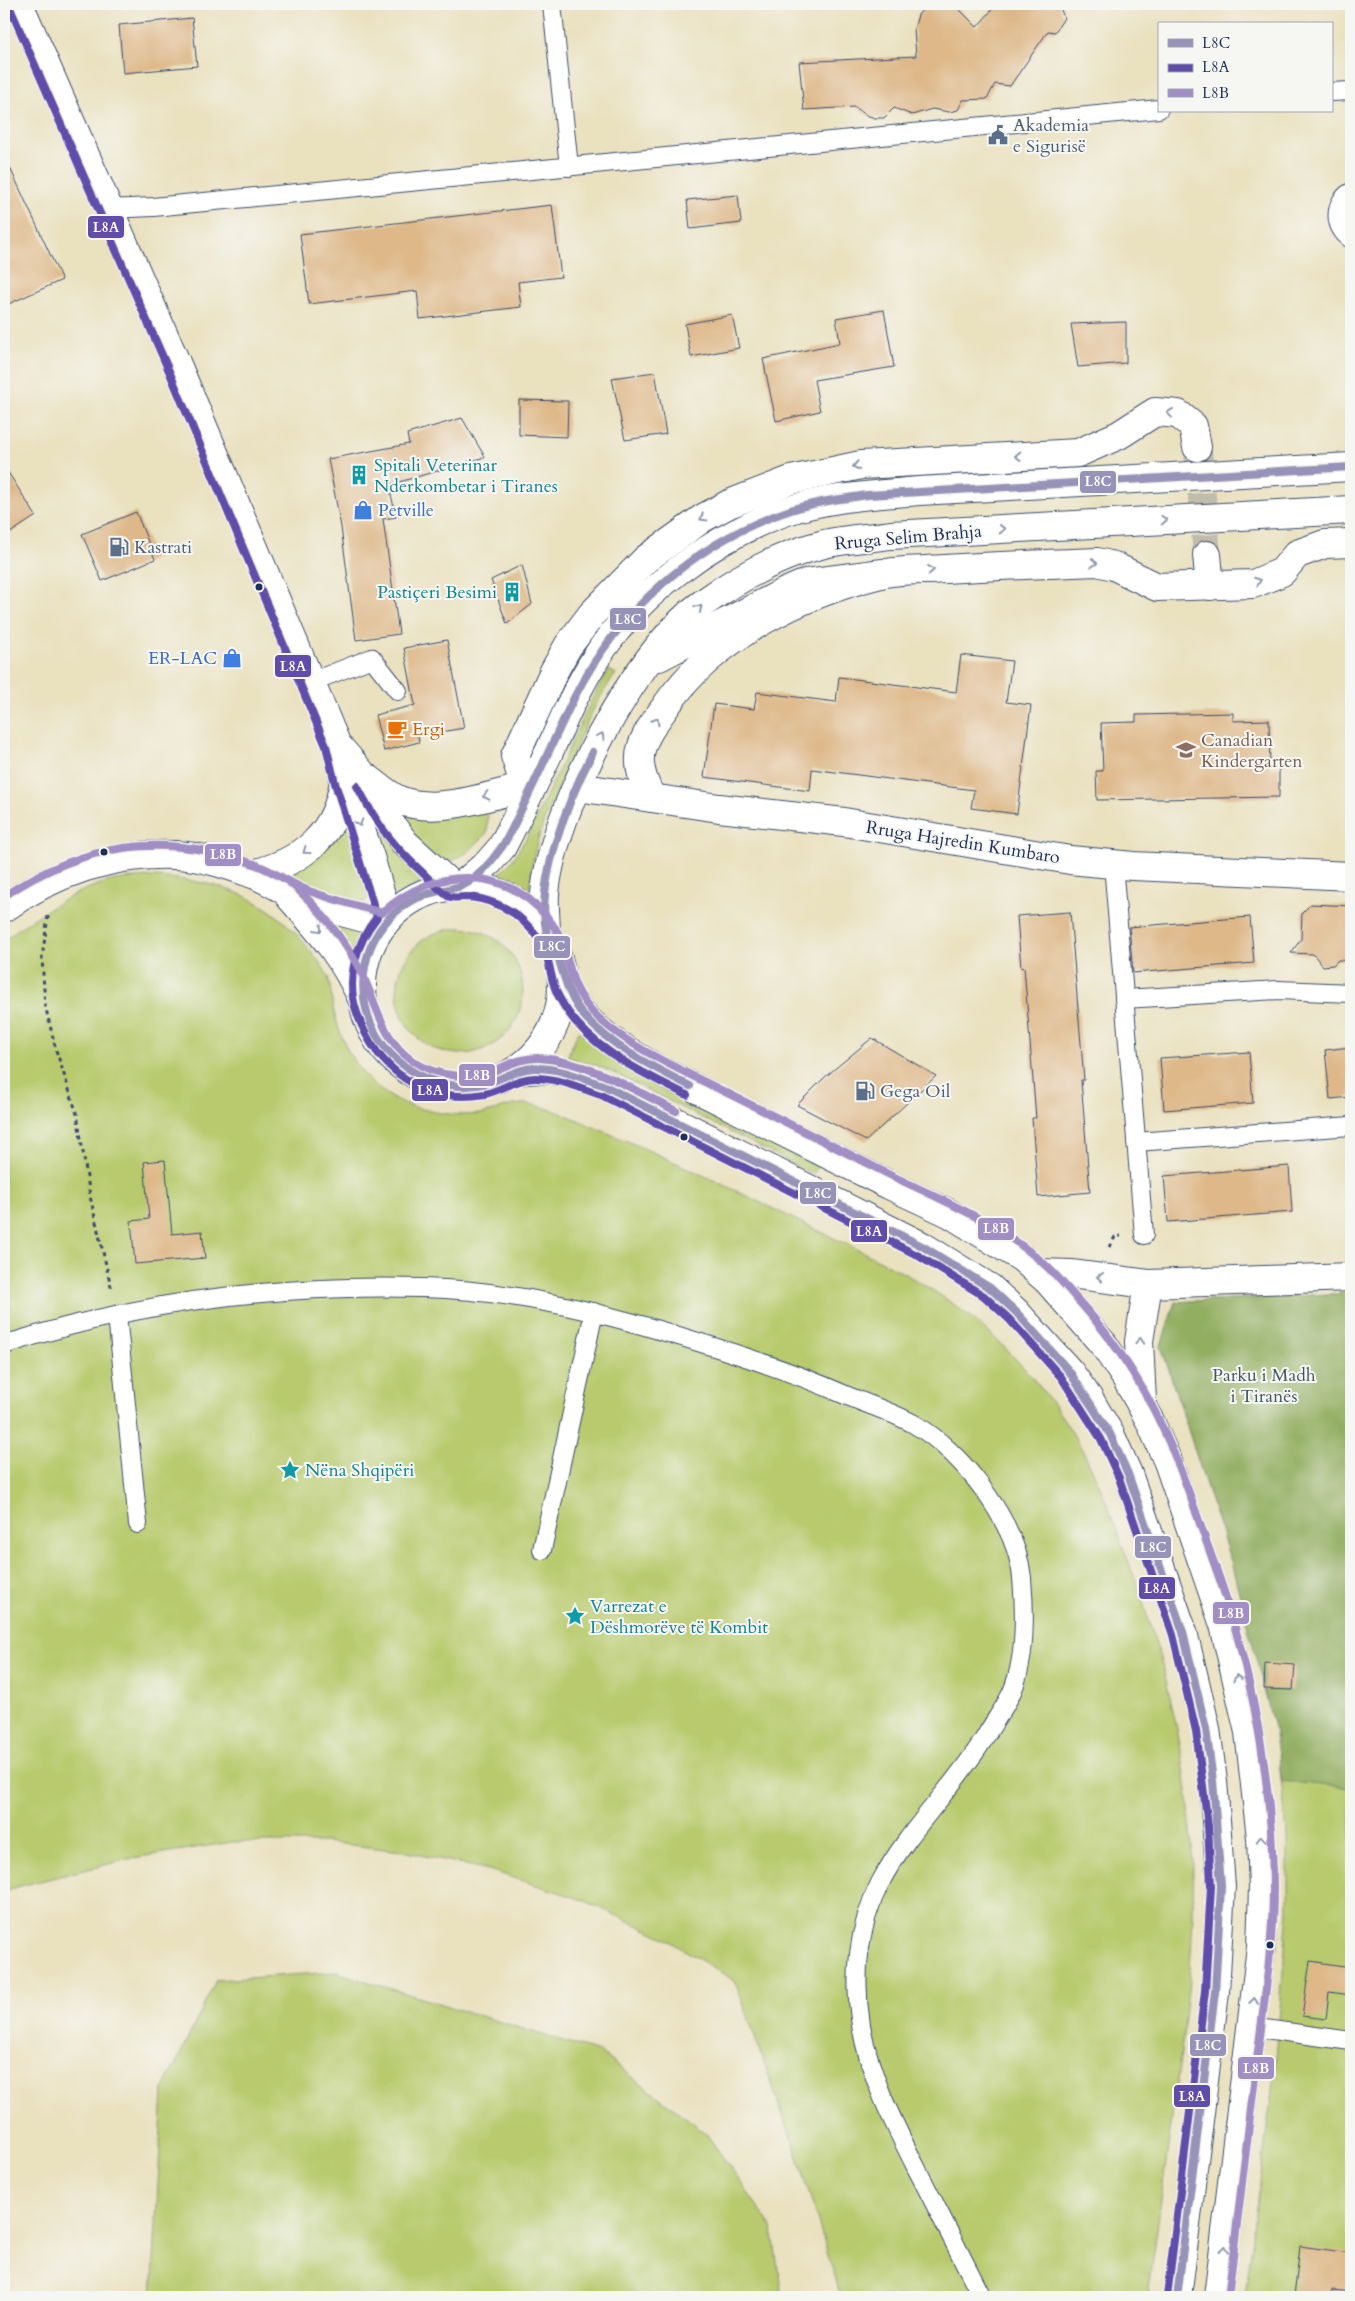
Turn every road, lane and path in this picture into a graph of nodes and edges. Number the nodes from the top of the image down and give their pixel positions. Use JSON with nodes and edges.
{"nodes":[{"id":1,"x":20,"y":4,"type":"edge"},
{"id":2,"x":552,"y":4,"type":"edge"},
{"id":3,"x":1351,"y":90,"type":"edge"},
{"id":4,"x":1332,"y":92,"type":"edge"},
{"id":5,"x":1158,"y":110,"type":"edge"},
{"id":6,"x":569,"y":167,"type":"junction"},
{"id":7,"x":1351,"y":192,"type":"edge"},
{"id":8,"x":108,"y":209,"type":"junction"},
{"id":9,"x":1351,"y":239,"type":"edge"},
{"id":10,"x":1197,"y":447,"type":"tunnel mouth"},
{"id":11,"x":1351,"y":467,"type":"edge"},
{"id":12,"x":1351,"y":510,"type":"edge"},
{"id":13,"x":1351,"y":543,"type":"edge"},
{"id":14,"x":1207,"y":554,"type":"tunnel mouth"},
{"id":15,"x":883,"y":573,"type":"junction"},
{"id":16,"x":1210,"y":586,"type":"junction"},
{"id":17,"x":646,"y":664,"type":"junction"},
{"id":18,"x":311,"y":682,"type":"junction"},
{"id":19,"x":398,"y":691,"type":"dead end"},
{"id":20,"x":353,"y":778,"type":"junction"},
{"id":21,"x":533,"y":785,"type":"junction"},
{"id":22,"x":577,"y":786,"type":"junction"},
{"id":23,"x":652,"y":798,"type":"junction"},
{"id":24,"x":1114,"y":864,"type":"junction"},
{"id":25,"x":254,"y":874,"type":"junction"},
{"id":26,"x":1351,"y":876,"type":"edge"},
{"id":27,"x":52,"y":880,"type":"junction"},
{"id":28,"x":456,"y":887,"type":"junction"},
{"id":29,"x":287,"y":892,"type":"junction"},
{"id":30,"x":4,"y":908,"type":"edge"},
{"id":31,"x":386,"y":922,"type":"junction"},
{"id":32,"x":546,"y":932,"type":"junction"},
{"id":33,"x":562,"y":978,"type":"junction"},
{"id":34,"x":1351,"y":993,"type":"edge"},
{"id":35,"x":1124,"y":998,"type":"junction"},
{"id":36,"x":364,"y":1003,"type":"junction"},
{"id":37,"x":513,"y":1072,"type":"junction"},
{"id":38,"x":1351,"y":1126,"type":"edge"},
{"id":39,"x":1136,"y":1142,"type":"junction"},
{"id":40,"x":1144,"y":1235,"type":"dead end"},
{"id":41,"x":1115,"y":1236,"type":"dead end"},
{"id":42,"x":1110,"y":1247,"type":"dead end"},
{"id":43,"x":1040,"y":1274,"type":"junction"},
{"id":44,"x":1351,"y":1277,"type":"edge"},
{"id":45,"x":1148,"y":1284,"type":"junction"},
{"id":46,"x":594,"y":1312,"type":"junction"},
{"id":47,"x":117,"y":1315,"type":"junction"},
{"id":48,"x":4,"y":1344,"type":"edge"},
{"id":49,"x":1142,"y":1407,"type":"junction"},
{"id":50,"x":138,"y":1524,"type":"dead end"},
{"id":51,"x":542,"y":1550,"type":"dead end"},
{"id":52,"x":1251,"y":2027,"type":"junction"},
{"id":53,"x":1351,"y":2041,"type":"edge"},
{"id":54,"x":982,"y":2297,"type":"edge"},
{"id":55,"x":1177,"y":2297,"type":"edge"},
{"id":56,"x":1218,"y":2297,"type":"edge"}],
"edges":[{"from":1,"to":8,"type":"main road"},
{"from":2,"to":6,"type":"lane"},
{"from":3,"to":4,"type":"lane"},
{"from":5,"to":6,"type":"lane"},
{"from":6,"to":8,"type":"lane"},
{"from":7,"to":9,"type":"lane"},
{"from":8,"to":18,"type":"main road"},
{"from":10,"to":21,"type":"main road","one_way":true},
{"from":11,"to":21,"type":"main road"},
{"from":17,"to":12,"type":"main road","name":"Rruga Selim Brahja","one_way":true},
{"from":16,"to":13,"type":"main road","name":"Rruga Selim Brahja","one_way":true},
{"from":14,"to":16,"type":"main road"},
{"from":15,"to":16,"type":"main road","name":"Rruga Selim Brahja","one_way":true},
{"from":15,"to":17,"type":"main road"},
{"from":23,"to":15,"type":"main road","name":"Rruga Selim Brahja","one_way":true},
{"from":22,"to":17,"type":"main road","name":"Rruga Selim Brahja","one_way":true},
{"from":18,"to":19,"type":"lane"},
{"from":18,"to":20,"type":"main road"},
{"from":21,"to":20,"type":"main road","one_way":true},
{"from":20,"to":25,"type":"main road","one_way":true},
{"from":20,"to":28,"type":"main road"},
{"from":20,"to":31,"type":"main road","one_way":true},
{"from":21,"to":28,"type":"main road"},
{"from":22,"to":23,"type":"main road","name":"Rruga Hajredin Kumbaro"},
{"from":22,"to":32,"type":"main road","name":"Rruga Selim Brahja"},
{"from":23,"to":24,"type":"main road","name":"Rruga Hajredin Kumbaro"},
{"from":24,"to":26,"type":"main road","name":"Rruga Hajredin Kumbaro"},
{"from":24,"to":35,"type":"lane"},
{"from":25,"to":27,"type":"main road"},
{"from":25,"to":29,"type":"main road"},
{"from":27,"to":30,"type":"main road"},
{"from":27,"to":47,"type":"path"},
{"from":28,"to":31,"type":"main road"},
{"from":28,"to":32,"type":"main road"},
{"from":29,"to":31,"type":"main road"},
{"from":29,"to":36,"type":"main road","one_way":true},
{"from":31,"to":36,"type":"main road"},
{"from":32,"to":33,"type":"main road"},
{"from":33,"to":37,"type":"main road"},
{"from":33,"to":43,"type":"main road"},
{"from":34,"to":35,"type":"lane"},
{"from":35,"to":39,"type":"lane"},
{"from":36,"to":37,"type":"main road"},
{"from":37,"to":55,"type":"main road"},
{"from":38,"to":39,"type":"lane"},
{"from":39,"to":40,"type":"lane"},
{"from":41,"to":42,"type":"path"},
{"from":45,"to":43,"type":"main road","one_way":true},
{"from":43,"to":49,"type":"main road"},
{"from":44,"to":45,"type":"main road"},
{"from":49,"to":45,"type":"main road","one_way":true},
{"from":46,"to":47,"type":"lane"},
{"from":46,"to":51,"type":"lane"},
{"from":46,"to":54,"type":"lane"},
{"from":47,"to":48,"type":"lane"},
{"from":47,"to":50,"type":"lane"},
{"from":52,"to":49,"type":"main road","one_way":true},
{"from":52,"to":53,"type":"lane"},
{"from":56,"to":52,"type":"main road","one_way":true}]}
